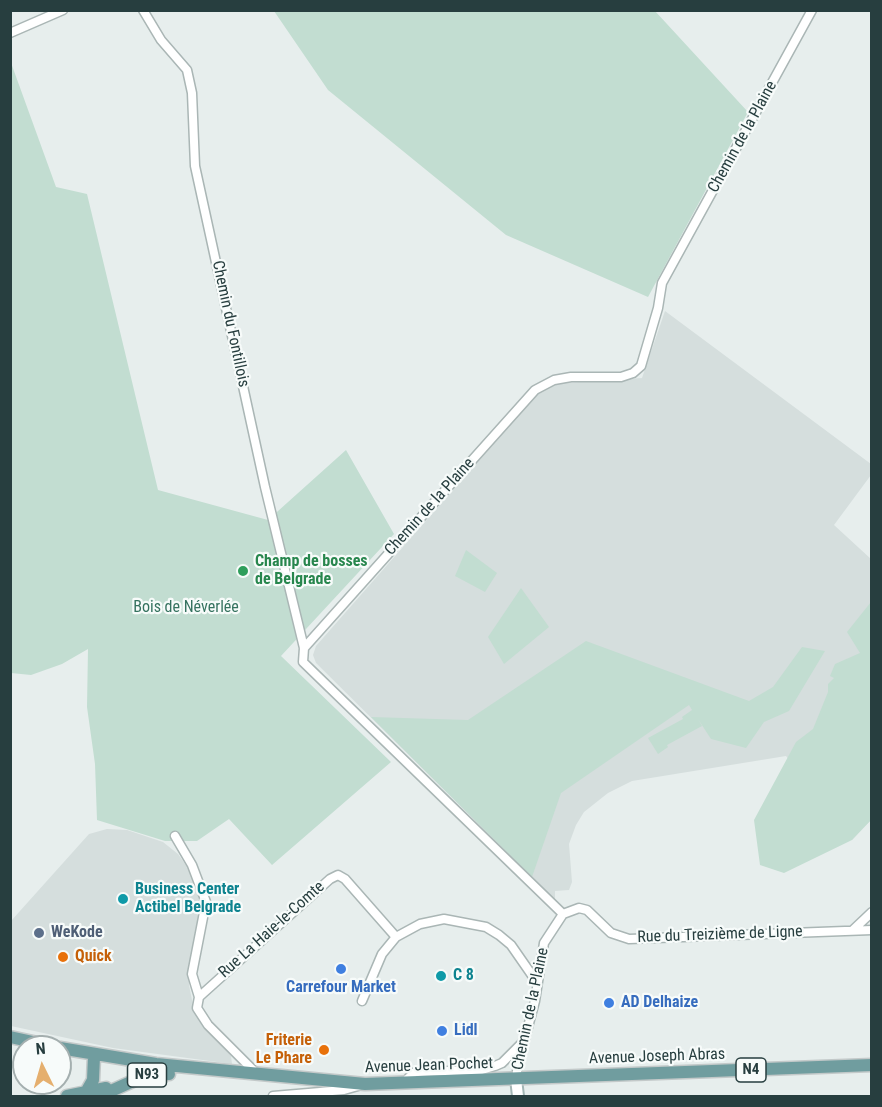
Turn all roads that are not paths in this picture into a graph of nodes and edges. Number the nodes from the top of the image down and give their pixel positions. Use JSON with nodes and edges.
{"nodes":[{"id":1,"x":63,"y":10,"type":"edge"},
{"id":2,"x":142,"y":10,"type":"edge"},
{"id":3,"x":812,"y":10,"type":"edge"},
{"id":4,"x":10,"y":33,"type":"edge"},
{"id":5,"x":304,"y":648,"type":"junction"},
{"id":6,"x":175,"y":836,"type":"dead end"},
{"id":7,"x":872,"y":912,"type":"edge"},
{"id":8,"x":563,"y":914,"type":"junction"},
{"id":9,"x":852,"y":930,"type":"junction"},
{"id":10,"x":872,"y":930,"type":"edge"},
{"id":11,"x":396,"y":937,"type":"junction"},
{"id":12,"x":537,"y":981,"type":"junction"},
{"id":13,"x":199,"y":997,"type":"junction"},
{"id":14,"x":362,"y":1001,"type":"dead end"},
{"id":15,"x":525,"y":1041,"type":"junction"},
{"id":16,"x":72,"y":1051,"type":"edge"},
{"id":17,"x":93,"y":1056,"type":"junction"},
{"id":18,"x":156,"y":1064,"type":"junction"},
{"id":19,"x":872,"y":1065,"type":"edge"},
{"id":20,"x":196,"y":1069,"type":"junction"},
{"id":21,"x":257,"y":1074,"type":"junction"},
{"id":22,"x":516,"y":1079,"type":"junction"},
{"id":23,"x":404,"y":1083,"type":"junction"},
{"id":24,"x":365,"y":1084,"type":"junction"},
{"id":25,"x":85,"y":1094,"type":"junction"},
{"id":26,"x":68,"y":1096,"type":"edge"},
{"id":27,"x":100,"y":1096,"type":"edge"},
{"id":28,"x":273,"y":1096,"type":"edge"},
{"id":29,"x":518,"y":1096,"type":"edge"}],
"edges":[{"from":1,"to":4,"type":"street"},
{"from":2,"to":5,"type":"street","name":"Chemin du Fontillois"},
{"from":3,"to":5,"type":"street","name":"Chemin de la Plaine"},
{"from":5,"to":8,"type":"street"},
{"from":6,"to":13,"type":"street"},
{"from":7,"to":9,"type":"street"},
{"from":8,"to":9,"type":"street","name":"Rue du Treizième de Ligne"},
{"from":8,"to":12,"type":"street","name":"Chemin de la Plaine"},
{"from":9,"to":10,"type":"street"},
{"from":11,"to":12,"type":"street"},
{"from":11,"to":13,"type":"street","name":"Rue La Haie-le-Comte"},
{"from":11,"to":14,"type":"street"},
{"from":12,"to":15,"type":"street","name":"Chemin de la Plaine"},
{"from":13,"to":21,"type":"street"},
{"from":15,"to":22,"type":"street","name":"Chemin de la Plaine"},
{"from":15,"to":23,"type":"street"},
{"from":16,"to":17,"type":"main road","number":"N4"},
{"from":17,"to":18,"type":"main road","number":"N4"},
{"from":17,"to":25,"type":"main road"},
{"from":18,"to":20,"type":"main road","number":"N4"},
{"from":18,"to":25,"type":"main road"},
{"from":19,"to":22,"type":"main road","name":"Avenue Joseph Abras","number":"N4"},
{"from":20,"to":21,"type":"main road","number":"N4"},
{"from":20,"to":27,"type":"main road","number":"N93"},
{"from":21,"to":24,"type":"main road","number":"N4"},
{"from":22,"to":23,"type":"main road","name":"Avenue Jean Pochet","number":"N4"},
{"from":22,"to":29,"type":"street"},
{"from":23,"to":24,"type":"main road","name":"Avenue Jean Pochet","number":"N4"},
{"from":24,"to":28,"type":"street","name":"Avenue Jean Pochet"},
{"from":25,"to":26,"type":"main road"}]}
